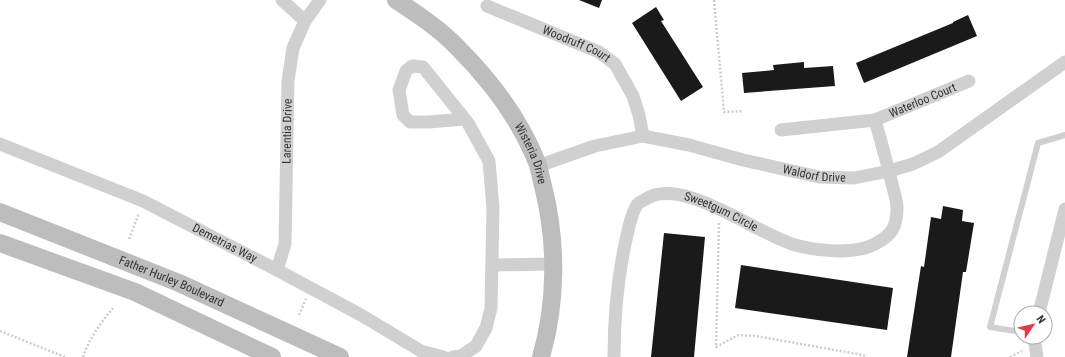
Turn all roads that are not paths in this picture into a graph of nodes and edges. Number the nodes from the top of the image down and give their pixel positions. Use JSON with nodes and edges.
{"nodes":[{"id":1,"x":282,"y":0,"type":"edge"},
{"id":2,"x":320,"y":0,"type":"edge"},
{"id":3,"x":396,"y":0,"type":"edge"},
{"id":4,"x":487,"y":6,"type":"dead end"},
{"id":5,"x":305,"y":21,"type":"junction"},
{"id":6,"x":1065,"y":62,"type":"edge"},
{"id":7,"x":969,"y":81,"type":"dead end"},
{"id":8,"x":464,"y":119,"type":"junction"},
{"id":9,"x":875,"y":120,"type":"junction"},
{"id":10,"x":781,"y":130,"type":"dead end"},
{"id":11,"x":1065,"y":135,"type":"edge"},
{"id":12,"x":643,"y":136,"type":"junction"},
{"id":13,"x":0,"y":144,"type":"edge"},
{"id":14,"x":538,"y":166,"type":"junction"},
{"id":15,"x":889,"y":171,"type":"junction"},
{"id":16,"x":1065,"y":209,"type":"edge"},
{"id":17,"x":0,"y":212,"type":"edge"},
{"id":18,"x":0,"y":243,"type":"edge"},
{"id":19,"x":553,"y":264,"type":"junction"},
{"id":20,"x":492,"y":265,"type":"junction"},
{"id":21,"x":277,"y":270,"type":"junction"},
{"id":22,"x":1041,"y":305,"type":"edge"},
{"id":23,"x":1013,"y":331,"type":"edge"},
{"id":24,"x":1035,"y":345,"type":"edge"},
{"id":25,"x":272,"y":357,"type":"edge"},
{"id":26,"x":340,"y":357,"type":"edge"},
{"id":27,"x":443,"y":357,"type":"edge"},
{"id":28,"x":453,"y":357,"type":"edge"},
{"id":29,"x":541,"y":357,"type":"edge"},
{"id":30,"x":614,"y":357,"type":"edge"},
{"id":31,"x":1037,"y":357,"type":"edge"}],
"edges":[{"from":1,"to":5,"type":"street"},
{"from":2,"to":5,"type":"street","name":"Larentia Drive"},
{"from":3,"to":14,"type":"main road","name":"Wisteria Drive"},
{"from":4,"to":12,"type":"street","name":"Woodruff Court"},
{"from":5,"to":21,"type":"street","name":"Larentia Drive"},
{"from":6,"to":15,"type":"street","name":"Waldorf Drive"},
{"from":7,"to":9,"type":"street","name":"Waterloo Court"},
{"from":8,"to":8,"type":"street"},
{"from":8,"to":20,"type":"street"},
{"from":9,"to":10,"type":"street","name":"Waterloo Court"},
{"from":9,"to":15,"type":"street","name":"Waterloo Court"},
{"from":11,"to":23,"type":"lane"},
{"from":12,"to":14,"type":"street","name":"Waldorf Drive"},
{"from":12,"to":15,"type":"street","name":"Waldorf Drive"},
{"from":13,"to":21,"type":"street","name":"Demetrias Way"},
{"from":14,"to":19,"type":"main road","name":"Wisteria Drive"},
{"from":15,"to":30,"type":"street","name":"Sweetgum Circle"},
{"from":16,"to":22,"type":"street"},
{"from":17,"to":26,"type":"main road","name":"Father Hurley Boulevard"},
{"from":18,"to":25,"type":"main road","name":"Father Hurley Boulevard"},
{"from":19,"to":20,"type":"street"},
{"from":19,"to":29,"type":"main road","name":"Wisteria Drive"},
{"from":20,"to":28,"type":"street"},
{"from":21,"to":27,"type":"street","name":"Demetrias Way"},
{"from":24,"to":31,"type":"street"}]}
